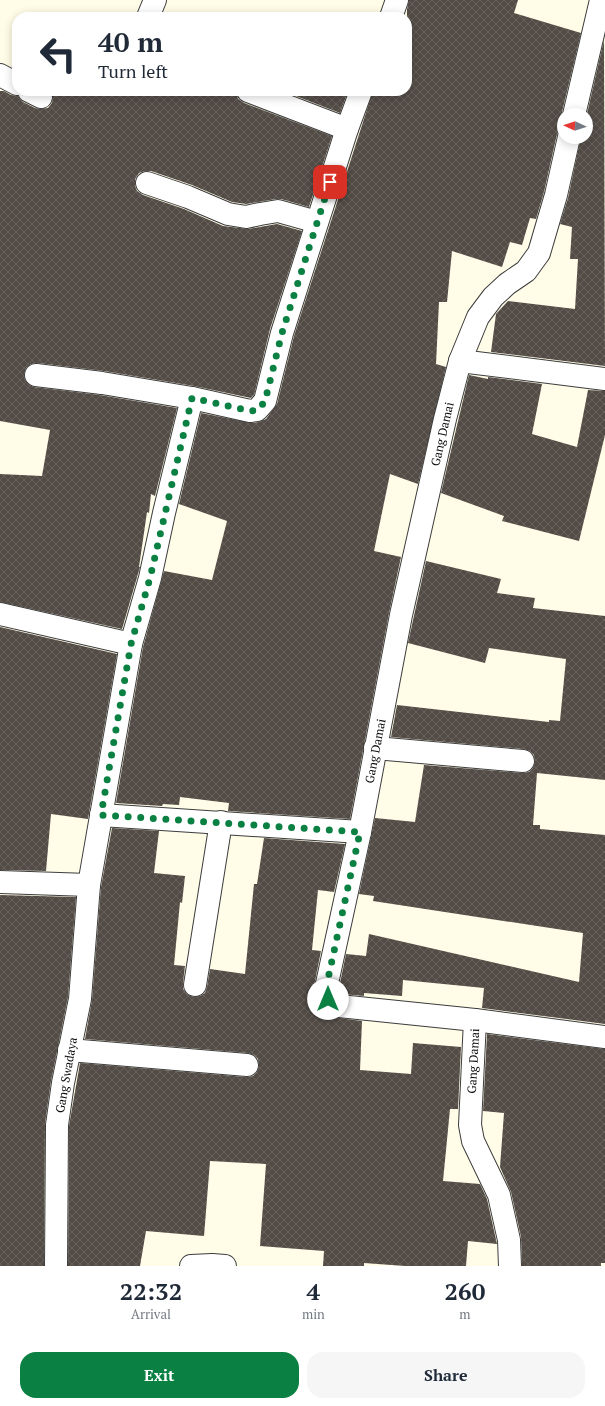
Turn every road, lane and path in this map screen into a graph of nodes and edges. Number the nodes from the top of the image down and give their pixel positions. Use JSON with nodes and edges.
{"nodes":[{"id":1,"x":155,"y":0,"type":"edge"},
{"id":2,"x":397,"y":0,"type":"edge"},
{"id":3,"x":601,"y":0,"type":"edge"},
{"id":4,"x":150,"y":12,"type":"edge"},
{"id":5,"x":393,"y":12,"type":"edge"},
{"id":6,"x":0,"y":76,"type":"edge"},
{"id":7,"x":12,"y":82,"type":"edge"},
{"id":8,"x":261,"y":96,"type":"edge"},
{"id":9,"x":359,"y":96,"type":"edge"},
{"id":10,"x":576,"y":108,"type":"edge"},
{"id":11,"x":347,"y":129,"type":"junction"},
{"id":12,"x":567,"y":144,"type":"edge"},
{"id":13,"x":147,"y":183,"type":"dead end"},
{"id":14,"x":317,"y":222,"type":"junction"},
{"id":15,"x":460,"y":360,"type":"junction"},
{"id":16,"x":36,"y":375,"type":"dead end"},
{"id":17,"x":605,"y":379,"type":"edge"},
{"id":18,"x":192,"y":398,"type":"junction"},
{"id":19,"x":0,"y":614,"type":"edge"},
{"id":20,"x":131,"y":644,"type":"junction"},
{"id":21,"x":375,"y":748,"type":"junction"},
{"id":22,"x":523,"y":761,"type":"dead end"},
{"id":23,"x":101,"y":815,"type":"junction"},
{"id":24,"x":221,"y":822,"type":"junction"},
{"id":25,"x":360,"y":832,"type":"junction"},
{"id":26,"x":0,"y":882,"type":"edge"},
{"id":27,"x":89,"y":885,"type":"junction"},
{"id":28,"x":195,"y":985,"type":"dead end"},
{"id":29,"x":475,"y":1020,"type":"junction"},
{"id":30,"x":605,"y":1037,"type":"edge"},
{"id":31,"x":69,"y":1050,"type":"junction"},
{"id":32,"x":247,"y":1065,"type":"dead end"},
{"id":33,"x":56,"y":1266,"type":"edge"},
{"id":34,"x":191,"y":1266,"type":"edge"},
{"id":35,"x":225,"y":1266,"type":"edge"},
{"id":36,"x":510,"y":1266,"type":"edge"}],
"edges":[{"from":1,"to":4,"type":"street"},
{"from":2,"to":5,"type":"street"},
{"from":3,"to":10,"type":"street"},
{"from":6,"to":7,"type":"street"},
{"from":8,"to":11,"type":"street"},
{"from":9,"to":11,"type":"street"},
{"from":11,"to":14,"type":"street"},
{"from":12,"to":15,"type":"street","name":"Gang Damai"},
{"from":13,"to":14,"type":"street"},
{"from":14,"to":18,"type":"street"},
{"from":15,"to":17,"type":"street"},
{"from":15,"to":21,"type":"street","name":"Gang Damai"},
{"from":16,"to":18,"type":"street"},
{"from":18,"to":20,"type":"street","name":"Gang Swadaya"},
{"from":19,"to":20,"type":"street"},
{"from":20,"to":23,"type":"street","name":"Gang Swadaya"},
{"from":21,"to":22,"type":"street"},
{"from":21,"to":25,"type":"street","name":"Gang Damai"},
{"from":23,"to":24,"type":"street"},
{"from":23,"to":27,"type":"street","name":"Gang Swadaya"},
{"from":24,"to":25,"type":"street"},
{"from":24,"to":28,"type":"street"},
{"from":25,"to":29,"type":"street","name":"Gang Damai"},
{"from":26,"to":27,"type":"street"},
{"from":27,"to":31,"type":"street","name":"Gang Swadaya"},
{"from":29,"to":30,"type":"street"},
{"from":29,"to":36,"type":"street","name":"Gang Damai"},
{"from":31,"to":32,"type":"street"},
{"from":31,"to":33,"type":"street","name":"Gang Swadaya"},
{"from":34,"to":35,"type":"street"}]}
